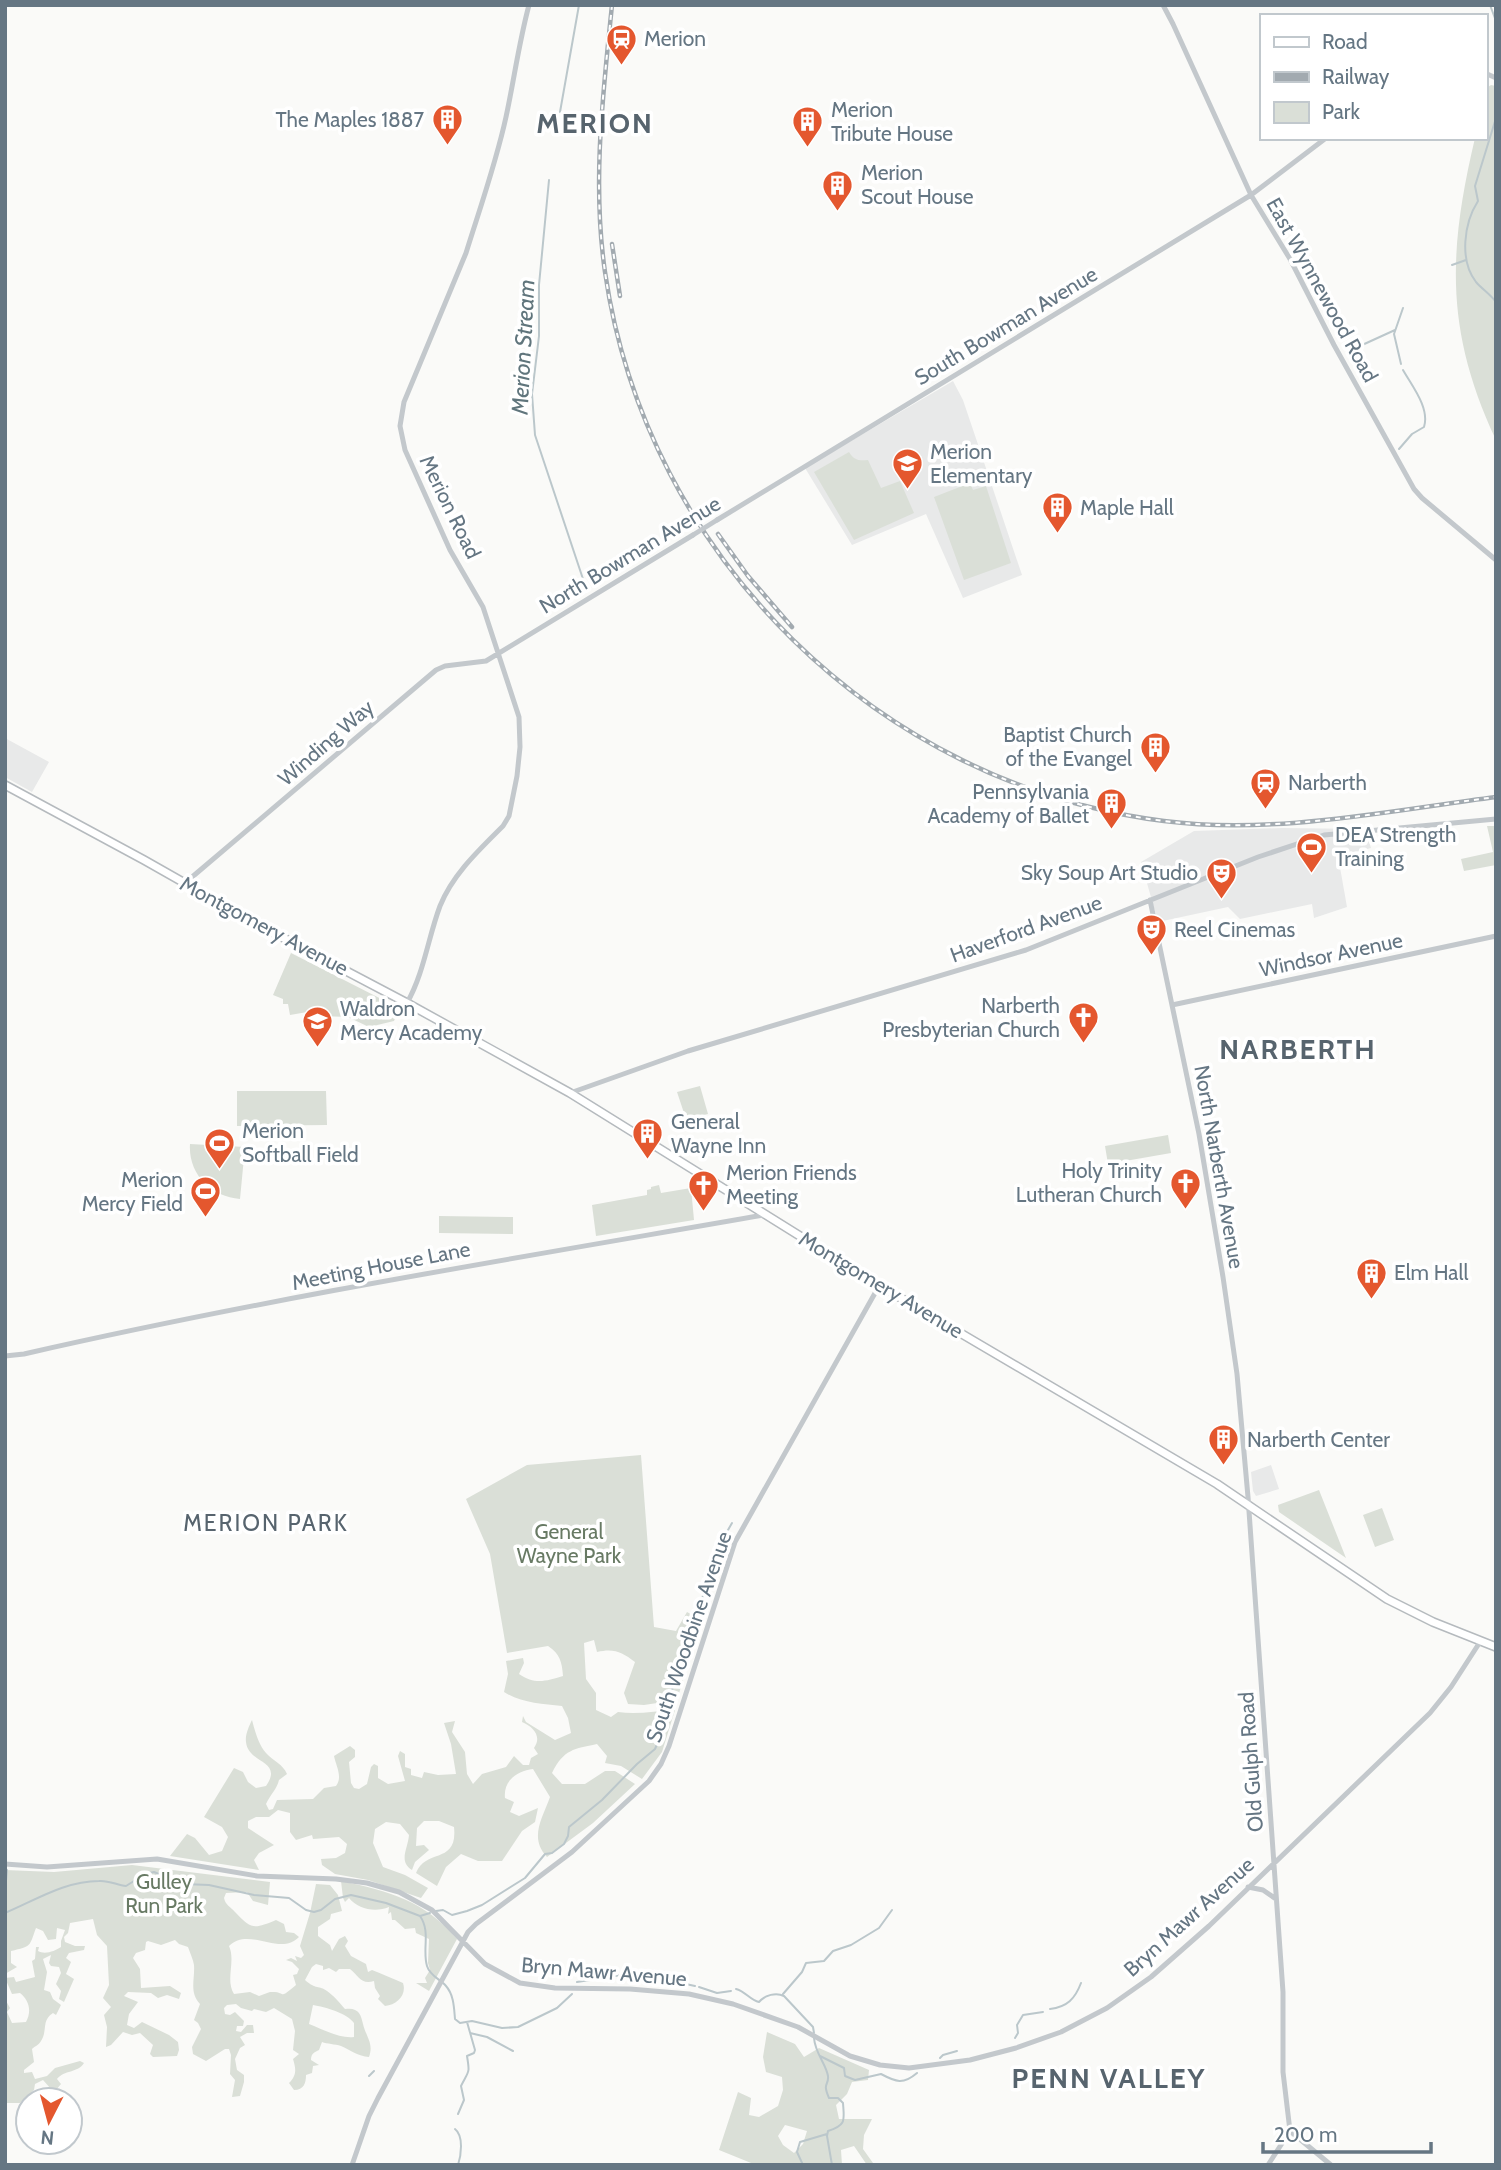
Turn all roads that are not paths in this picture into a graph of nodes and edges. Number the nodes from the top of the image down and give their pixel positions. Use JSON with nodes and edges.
{"nodes":[{"id":1,"x":529,"y":5,"type":"edge"},
{"id":2,"x":1163,"y":5,"type":"edge"},
{"id":3,"x":1323,"y":140,"type":"edge"},
{"id":4,"x":1251,"y":195,"type":"junction"},
{"id":5,"x":778,"y":483,"type":"joint"},
{"id":6,"x":1496,"y":560,"type":"edge"},
{"id":7,"x":500,"y":653,"type":"junction"},
{"id":8,"x":5,"y":785,"type":"edge"},
{"id":9,"x":1496,"y":819,"type":"edge"},
{"id":10,"x":186,"y":883,"type":"junction"},
{"id":11,"x":1150,"y":900,"type":"junction"},
{"id":12,"x":1496,"y":936,"type":"edge"},
{"id":13,"x":407,"y":1003,"type":"junction"},
{"id":14,"x":1172,"y":1005,"type":"junction"},
{"id":15,"x":570,"y":1093,"type":"junction"},
{"id":16,"x":764,"y":1215,"type":"junction"},
{"id":17,"x":879,"y":1286,"type":"junction"},
{"id":18,"x":5,"y":1356,"type":"edge"},
{"id":19,"x":1248,"y":1505,"type":"junction"},
{"id":20,"x":1480,"y":1642,"type":"junction"},
{"id":21,"x":1496,"y":1647,"type":"edge"},
{"id":22,"x":1274,"y":1862,"type":"junction"},
{"id":23,"x":5,"y":1864,"type":"edge"},
{"id":24,"x":1247,"y":1887,"type":"junction"},
{"id":25,"x":1276,"y":1899,"type":"junction"},
{"id":26,"x":462,"y":1942,"type":"junction"},
{"id":27,"x":1290,"y":2131,"type":"junction"},
{"id":28,"x":352,"y":2165,"type":"edge"},
{"id":29,"x":1268,"y":2165,"type":"edge"},
{"id":30,"x":1331,"y":2165,"type":"edge"}],
"edges":[{"from":1,"to":7,"type":"street","name":"Merion Road"},
{"from":2,"to":4,"type":"street","name":"East Wynnewood Road"},
{"from":3,"to":4,"type":"street","name":"South Bowman Avenue"},
{"from":4,"to":5,"type":"street","name":"South Bowman Avenue"},
{"from":4,"to":6,"type":"street","name":"East Wynnewood Road"},
{"from":5,"to":7,"type":"street","name":"North Bowman Avenue","bridge":true},
{"from":7,"to":10,"type":"street","name":"Winding Way"},
{"from":7,"to":13,"type":"street","name":"Merion Road"},
{"from":8,"to":10,"type":"main road","name":"Montgomery Avenue"},
{"from":9,"to":11,"type":"street","name":"Haverford Avenue"},
{"from":10,"to":13,"type":"main road","name":"Montgomery Avenue"},
{"from":11,"to":14,"type":"street","name":"North Narberth Avenue"},
{"from":11,"to":15,"type":"street","name":"Haverford Avenue"},
{"from":12,"to":14,"type":"street","name":"Windsor Avenue"},
{"from":13,"to":15,"type":"main road","name":"Montgomery Avenue"},
{"from":14,"to":19,"type":"street","name":"North Narberth Avenue"},
{"from":15,"to":16,"type":"main road","name":"Montgomery Avenue"},
{"from":16,"to":17,"type":"main road","name":"Montgomery Avenue"},
{"from":16,"to":18,"type":"street","name":"Meeting House Lane"},
{"from":17,"to":19,"type":"main road","name":"Montgomery Avenue"},
{"from":17,"to":26,"type":"street","name":"South Woodbine Avenue"},
{"from":19,"to":20,"type":"main road","name":"Montgomery Avenue"},
{"from":19,"to":22,"type":"street","name":"Old Gulph Road"},
{"from":20,"to":21,"type":"main road","name":"Montgomery Avenue"},
{"from":20,"to":22,"type":"street","name":"Bryn Mawr Avenue"},
{"from":22,"to":24,"type":"street","name":"Bryn Mawr Avenue"},
{"from":22,"to":25,"type":"street","name":"Old Gulph Road"},
{"from":23,"to":26,"type":"street","name":"Bryn Mawr Avenue"},
{"from":24,"to":25,"type":"street"},
{"from":24,"to":26,"type":"street","name":"Bryn Mawr Avenue"},
{"from":25,"to":27,"type":"street","name":"Old Gulph Road"},
{"from":26,"to":28,"type":"street","name":"South Woodbine Avenue"},
{"from":27,"to":29,"type":"street"},
{"from":27,"to":30,"type":"street"}]}
